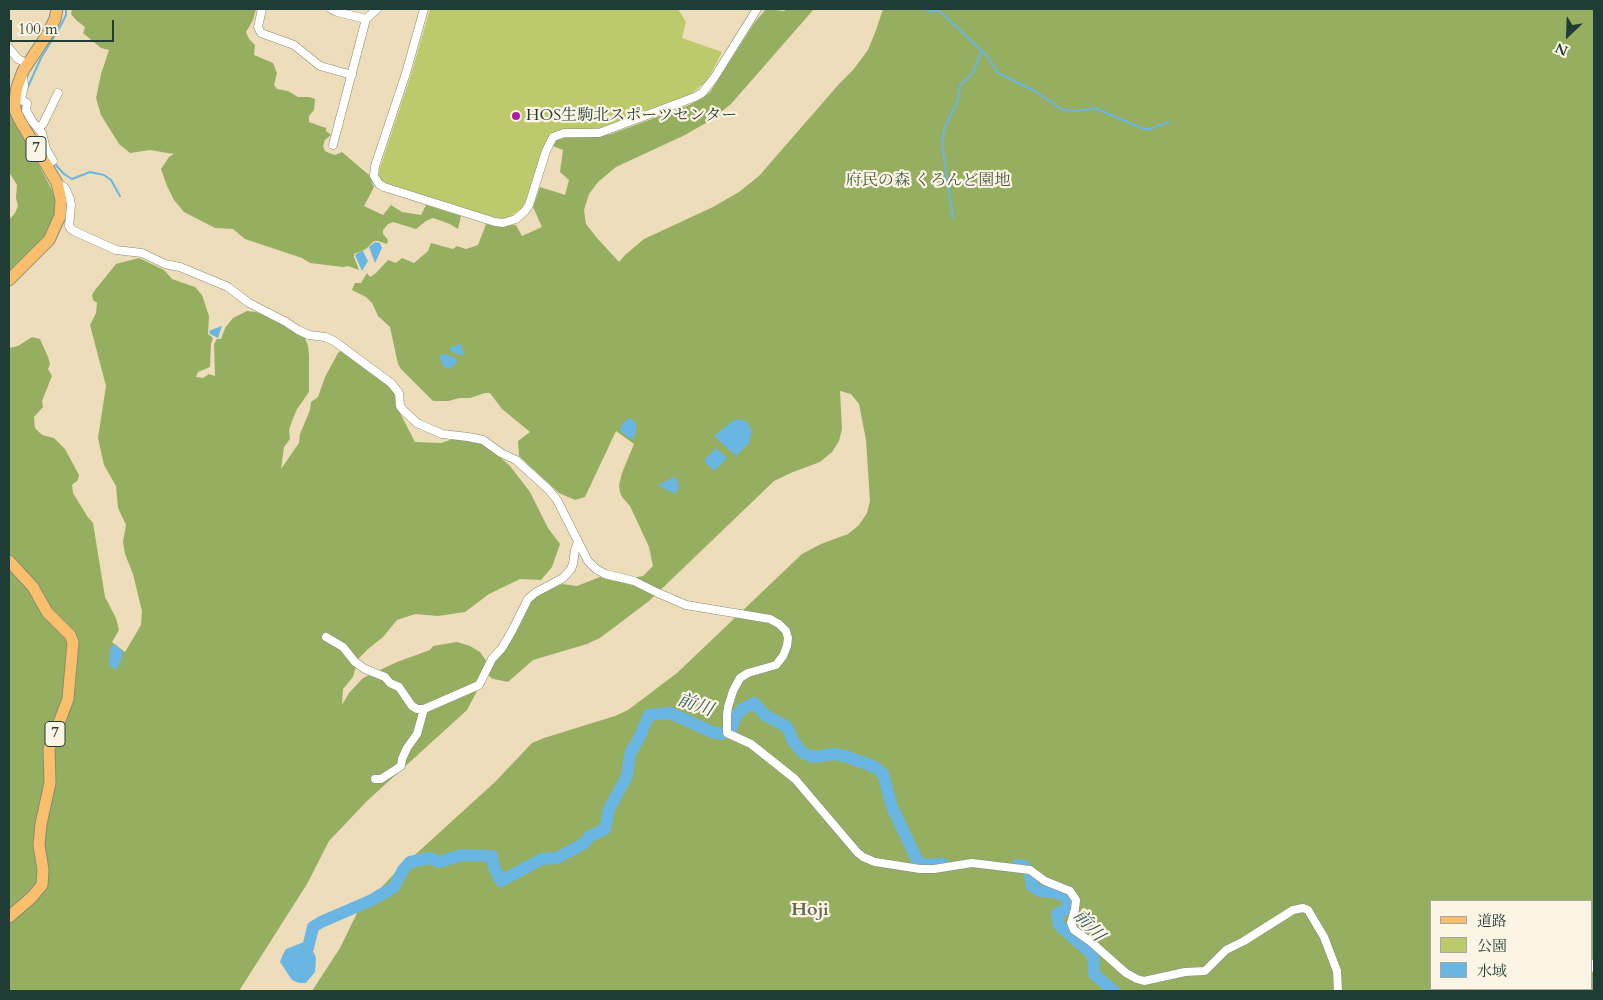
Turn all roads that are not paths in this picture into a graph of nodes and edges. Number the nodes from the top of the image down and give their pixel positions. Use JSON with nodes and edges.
{"nodes":[{"id":1,"x":57,"y":9,"type":"edge"},
{"id":2,"x":262,"y":9,"type":"edge"},
{"id":3,"x":331,"y":9,"type":"edge"},
{"id":4,"x":377,"y":9,"type":"edge"},
{"id":5,"x":424,"y":9,"type":"edge"},
{"id":6,"x":757,"y":9,"type":"edge"},
{"id":7,"x":366,"y":19,"type":"junction"},
{"id":8,"x":9,"y":48,"type":"edge"},
{"id":9,"x":25,"y":67,"type":"junction"},
{"id":10,"x":352,"y":75,"type":"junction"},
{"id":11,"x":58,"y":93,"type":"dead end"},
{"id":12,"x":12,"y":106,"type":"edge"},
{"id":13,"x":39,"y":128,"type":"junction"},
{"id":14,"x":333,"y":145,"type":"dead end"},
{"id":15,"x":53,"y":161,"type":"dead end"},
{"id":16,"x":57,"y":183,"type":"junction"},
{"id":17,"x":9,"y":280,"type":"edge"},
{"id":18,"x":578,"y":542,"type":"junction"},
{"id":19,"x":9,"y":561,"type":"edge"},
{"id":20,"x":326,"y":637,"type":"dead end"},
{"id":21,"x":424,"y":709,"type":"junction"},
{"id":22,"x":375,"y":779,"type":"dead end"},
{"id":23,"x":9,"y":917,"type":"edge"},
{"id":24,"x":1338,"y":991,"type":"edge"}],
"edges":[{"from":1,"to":9,"type":"main road","number":"7"},
{"from":2,"to":10,"type":"street"},
{"from":3,"to":7,"type":"street"},
{"from":4,"to":7,"type":"street"},
{"from":5,"to":6,"type":"street"},
{"from":7,"to":10,"type":"street"},
{"from":8,"to":9,"type":"street"},
{"from":9,"to":12,"type":"main road","number":"7"},
{"from":9,"to":13,"type":"street"},
{"from":10,"to":14,"type":"street"},
{"from":11,"to":13,"type":"street"},
{"from":12,"to":16,"type":"main road","number":"7"},
{"from":13,"to":15,"type":"street"},
{"from":16,"to":17,"type":"main road","number":"7"},
{"from":16,"to":18,"type":"street"},
{"from":18,"to":21,"type":"street"},
{"from":18,"to":24,"type":"street"},
{"from":19,"to":23,"type":"main road","number":"7"},
{"from":20,"to":21,"type":"street"},
{"from":21,"to":22,"type":"street"}]}
